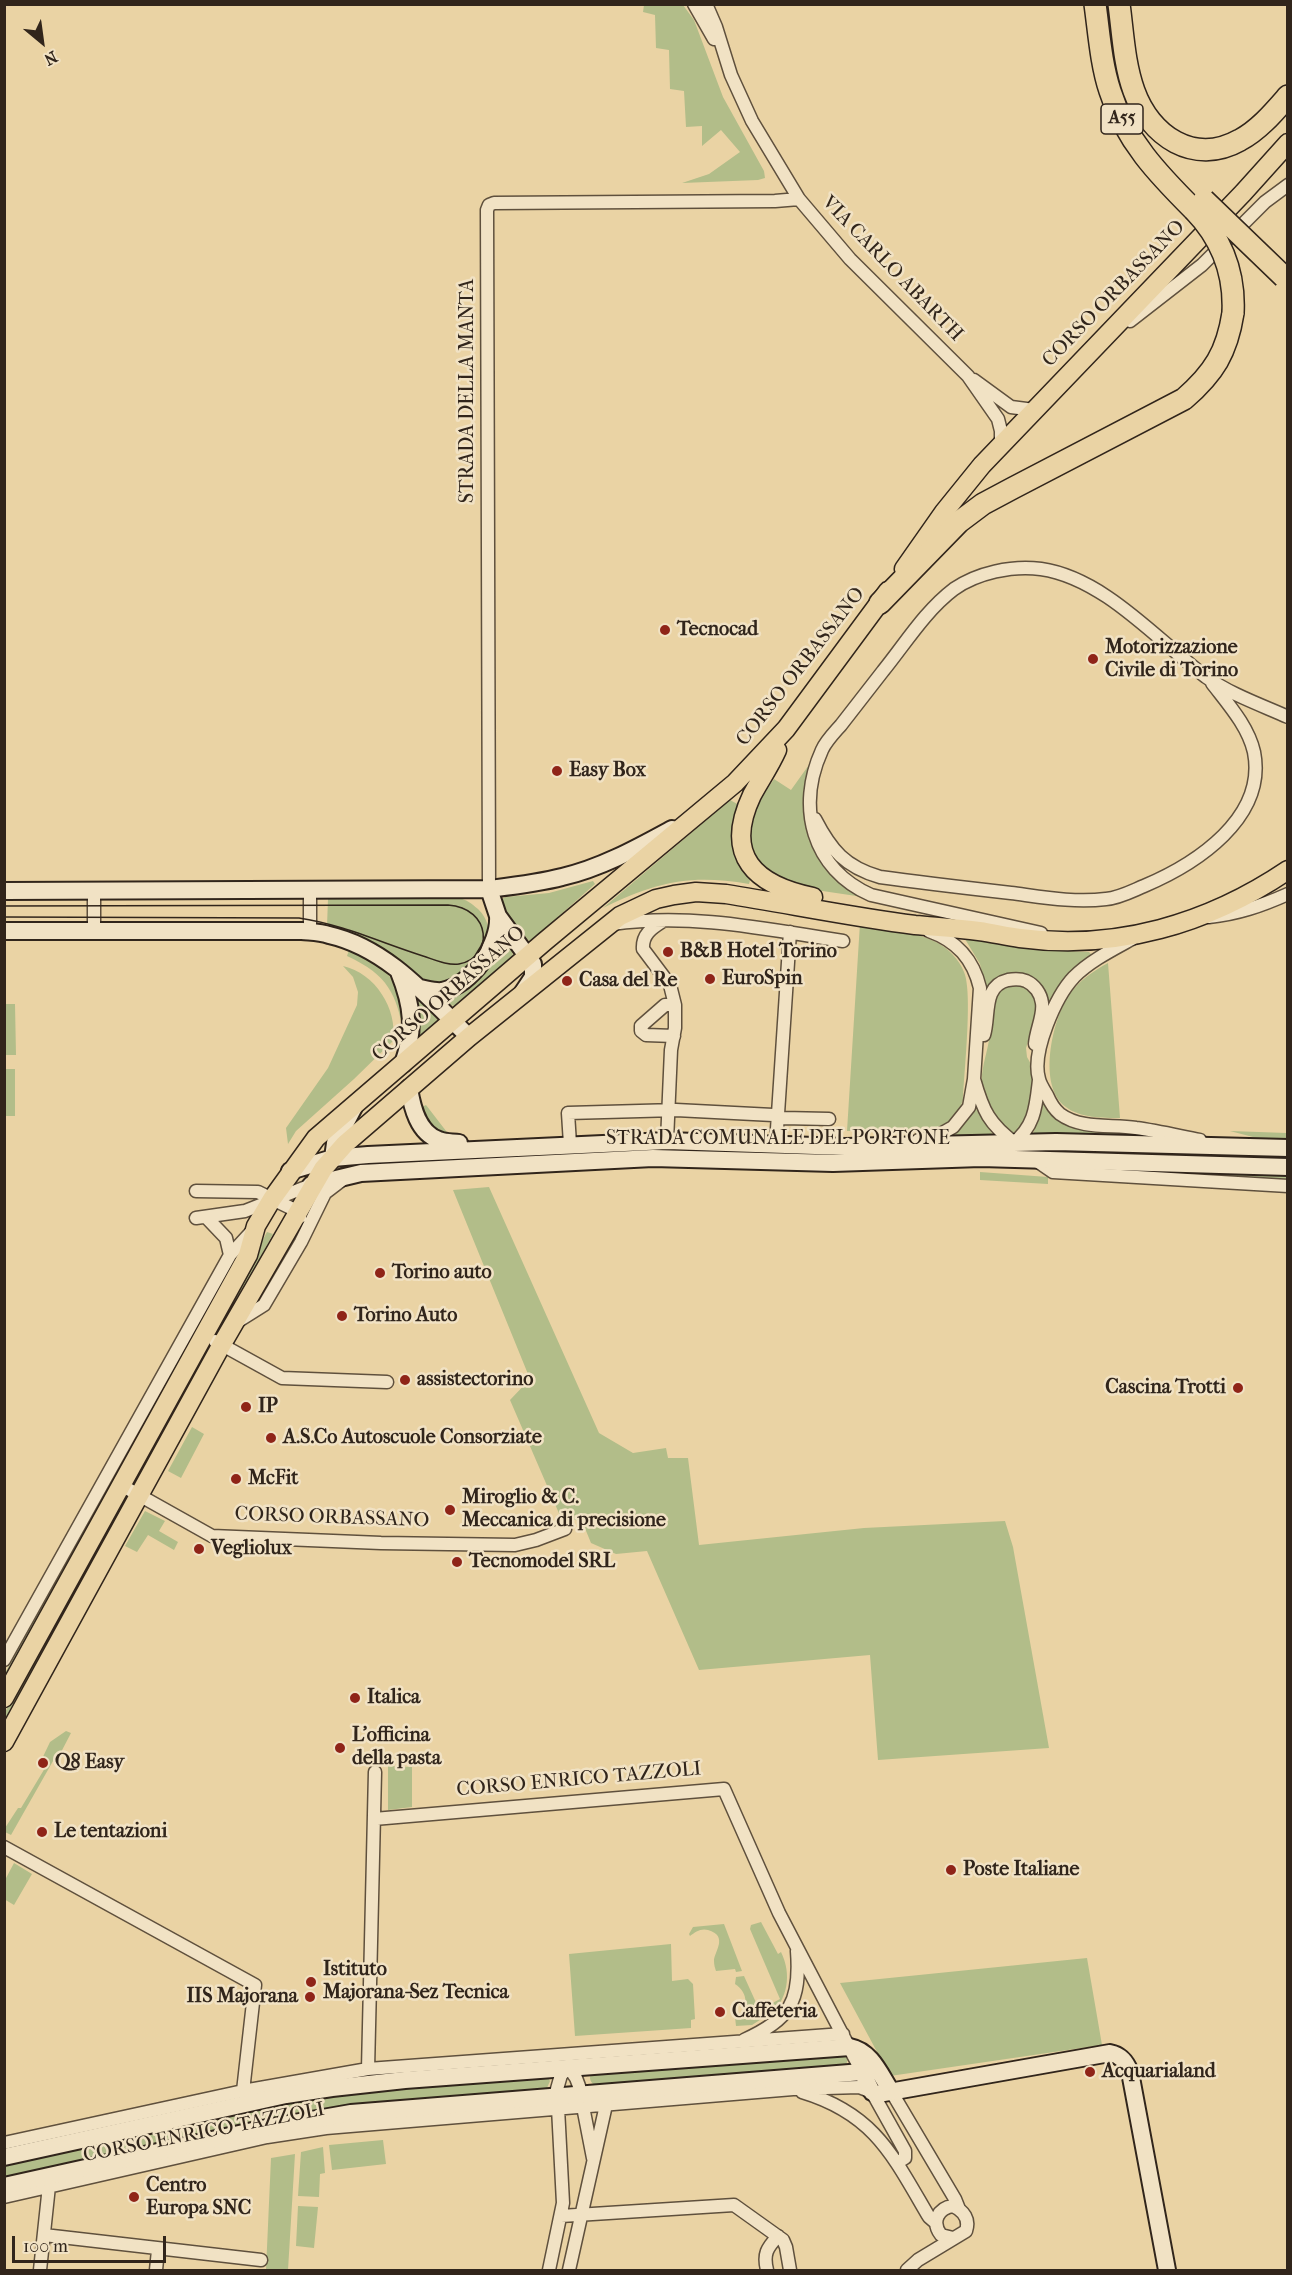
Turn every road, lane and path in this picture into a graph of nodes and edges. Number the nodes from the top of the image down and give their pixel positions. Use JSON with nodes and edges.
{"nodes":[{"id":1,"x":694,"y":4,"type":"edge"},
{"id":2,"x":706,"y":4,"type":"edge"},
{"id":3,"x":1095,"y":4,"type":"edge"},
{"id":4,"x":1110,"y":4,"type":"edge"},
{"id":5,"x":1119,"y":4,"type":"edge"},
{"id":6,"x":725,"y":59,"type":"junction"},
{"id":7,"x":1287,"y":96,"type":"edge"},
{"id":8,"x":1287,"y":143,"type":"edge"},
{"id":9,"x":1287,"y":158,"type":"edge"},
{"id":10,"x":1287,"y":185,"type":"edge"},
{"id":11,"x":1243,"y":193,"type":"junction"},
{"id":12,"x":799,"y":199,"type":"junction"},
{"id":13,"x":1199,"y":205,"type":"junction"},
{"id":14,"x":1286,"y":279,"type":"edge"},
{"id":15,"x":1086,"y":355,"type":"junction"},
{"id":16,"x":968,"y":376,"type":"junction"},
{"id":17,"x":1034,"y":410,"type":"junction"},
{"id":18,"x":1001,"y":445,"type":"junction"},
{"id":19,"x":880,"y":603,"type":"junction"},
{"id":20,"x":1209,"y":678,"type":"junction"},
{"id":21,"x":1287,"y":717,"type":"edge"},
{"id":22,"x":786,"y":729,"type":"junction"},
{"id":23,"x":812,"y":812,"type":"junction"},
{"id":24,"x":699,"y":814,"type":"junction"},
{"id":25,"x":1287,"y":870,"type":"edge"},
{"id":26,"x":310,"y":889,"type":"junction"},
{"id":27,"x":489,"y":889,"type":"junction"},
{"id":28,"x":94,"y":890,"type":"junction"},
{"id":29,"x":4,"y":891,"type":"edge"},
{"id":30,"x":1287,"y":894,"type":"edge"},
{"id":31,"x":498,"y":916,"type":"junction"},
{"id":32,"x":1198,"y":918,"type":"junction"},
{"id":33,"x":664,"y":921,"type":"junction"},
{"id":34,"x":607,"y":925,"type":"junction"},
{"id":35,"x":914,"y":925,"type":"junction"},
{"id":36,"x":4,"y":931,"type":"edge"},
{"id":37,"x":94,"y":931,"type":"junction"},
{"id":38,"x":980,"y":931,"type":"junction"},
{"id":39,"x":310,"y":932,"type":"junction"},
{"id":40,"x":790,"y":932,"type":"junction"},
{"id":41,"x":1139,"y":935,"type":"junction"},
{"id":42,"x":843,"y":941,"type":"dead end"},
{"id":43,"x":1075,"y":941,"type":"junction"},
{"id":44,"x":527,"y":956,"type":"junction"},
{"id":45,"x":398,"y":969,"type":"junction"},
{"id":46,"x":418,"y":988,"type":"junction"},
{"id":47,"x":522,"y":993,"type":"junction"},
{"id":48,"x":675,"y":1005,"type":"junction"},
{"id":49,"x":453,"y":1021,"type":"junction"},
{"id":50,"x":674,"y":1036,"type":"junction"},
{"id":51,"x":469,"y":1037,"type":"junction"},
{"id":52,"x":976,"y":1056,"type":"junction"},
{"id":53,"x":1038,"y":1060,"type":"junction"},
{"id":54,"x":402,"y":1064,"type":"junction"},
{"id":55,"x":1039,"y":1078,"type":"junction"},
{"id":56,"x":974,"y":1079,"type":"junction"},
{"id":57,"x":409,"y":1088,"type":"junction"},
{"id":58,"x":356,"y":1104,"type":"junction"},
{"id":59,"x":668,"y":1110,"type":"junction"},
{"id":60,"x":778,"y":1117,"type":"junction"},
{"id":61,"x":829,"y":1119,"type":"dead end"},
{"id":62,"x":667,"y":1141,"type":"junction"},
{"id":63,"x":1014,"y":1143,"type":"junction"},
{"id":64,"x":570,"y":1144,"type":"junction"},
{"id":65,"x":776,"y":1144,"type":"junction"},
{"id":66,"x":1224,"y":1145,"type":"junction"},
{"id":67,"x":888,"y":1146,"type":"junction"},
{"id":68,"x":1287,"y":1148,"type":"edge"},
{"id":69,"x":480,"y":1149,"type":"junction"},
{"id":70,"x":333,"y":1158,"type":"junction"},
{"id":71,"x":981,"y":1158,"type":"junction"},
{"id":72,"x":1036,"y":1160,"type":"junction"},
{"id":73,"x":1287,"y":1167,"type":"edge"},
{"id":74,"x":290,"y":1171,"type":"junction"},
{"id":75,"x":354,"y":1174,"type":"junction"},
{"id":76,"x":311,"y":1185,"type":"junction"},
{"id":77,"x":1287,"y":1186,"type":"edge"},
{"id":78,"x":196,"y":1191,"type":"dead end"},
{"id":79,"x":272,"y":1199,"type":"junction"},
{"id":80,"x":297,"y":1210,"type":"junction"},
{"id":81,"x":256,"y":1227,"type":"junction"},
{"id":82,"x":301,"y":1242,"type":"junction"},
{"id":83,"x":230,"y":1255,"type":"junction"},
{"id":84,"x":233,"y":1324,"type":"junction"},
{"id":85,"x":204,"y":1334,"type":"junction"},
{"id":86,"x":222,"y":1344,"type":"junction"},
{"id":87,"x":176,"y":1368,"type":"junction"},
{"id":88,"x":387,"y":1382,"type":"dead end"},
{"id":89,"x":121,"y":1485,"type":"junction"},
{"id":90,"x":140,"y":1495,"type":"junction"},
{"id":91,"x":565,"y":1529,"type":"dead end"},
{"id":92,"x":4,"y":1660,"type":"edge"},
{"id":93,"x":4,"y":1698,"type":"edge"},
{"id":94,"x":4,"y":1742,"type":"edge"},
{"id":95,"x":375,"y":1772,"type":"dead end"},
{"id":96,"x":374,"y":1819,"type":"junction"},
{"id":97,"x":4,"y":1847,"type":"edge"},
{"id":98,"x":796,"y":1944,"type":"junction"},
{"id":99,"x":847,"y":2041,"type":"junction"},
{"id":100,"x":736,"y":2043,"type":"junction"},
{"id":101,"x":428,"y":2064,"type":"junction"},
{"id":102,"x":569,"y":2068,"type":"junction"},
{"id":103,"x":368,"y":2069,"type":"junction"},
{"id":104,"x":862,"y":2072,"type":"junction"},
{"id":105,"x":452,"y":2077,"type":"junction"},
{"id":106,"x":317,"y":2078,"type":"junction"},
{"id":107,"x":793,"y":2089,"type":"junction"},
{"id":108,"x":243,"y":2091,"type":"junction"},
{"id":109,"x":891,"y":2091,"type":"junction"},
{"id":110,"x":872,"y":2092,"type":"junction"},
{"id":111,"x":286,"y":2096,"type":"junction"},
{"id":112,"x":583,"y":2100,"type":"junction"},
{"id":113,"x":557,"y":2102,"type":"junction"},
{"id":114,"x":464,"y":2103,"type":"junction"},
{"id":115,"x":606,"y":2105,"type":"junction"},
{"id":116,"x":485,"y":2114,"type":"junction"},
{"id":117,"x":6,"y":2147,"type":"edge"},
{"id":118,"x":593,"y":2158,"type":"junction"},
{"id":119,"x":897,"y":2163,"type":"junction"},
{"id":120,"x":4,"y":2186,"type":"edge"},
{"id":121,"x":50,"y":2186,"type":"junction"},
{"id":122,"x":4,"y":2197,"type":"edge"},
{"id":123,"x":959,"y":2208,"type":"junction"},
{"id":124,"x":581,"y":2215,"type":"junction"},
{"id":125,"x":561,"y":2216,"type":"junction"},
{"id":126,"x":943,"y":2232,"type":"junction"},
{"id":127,"x":44,"y":2235,"type":"junction"},
{"id":128,"x":778,"y":2236,"type":"junction"},
{"id":129,"x":158,"y":2250,"type":"junction"},
{"id":130,"x":261,"y":2260,"type":"dead end"},
{"id":131,"x":40,"y":2271,"type":"edge"},
{"id":132,"x":156,"y":2271,"type":"edge"},
{"id":133,"x":549,"y":2271,"type":"edge"},
{"id":134,"x":569,"y":2271,"type":"edge"},
{"id":135,"x":767,"y":2271,"type":"edge"},
{"id":136,"x":790,"y":2271,"type":"edge"},
{"id":137,"x":907,"y":2271,"type":"edge"},
{"id":138,"x":1167,"y":2271,"type":"edge"}],
"edges":[{"from":1,"to":6,"type":"street","name":"VIA CARLO ABARTH"},
{"from":2,"to":6,"type":"street","name":"VIA CARLO ABARTH"},
{"from":3,"to":13,"type":"highway","number":"A55"},
{"from":4,"to":13,"type":"highway","number":"A55"},
{"from":5,"to":7,"type":"highway"},
{"from":6,"to":12,"type":"street","name":"VIA CARLO ABARTH"},
{"from":8,"to":11,"type":"main road"},
{"from":9,"to":11,"type":"main road"},
{"from":10,"to":15,"type":"street"},
{"from":11,"to":15,"type":"main road","name":"CORSO ORBASSANO"},
{"from":12,"to":16,"type":"street","name":"VIA CARLO ABARTH"},
{"from":12,"to":27,"type":"street","name":"STRADA DELLA MANTA"},
{"from":13,"to":14,"type":"highway","bridge":true},
{"from":13,"to":19,"type":"highway","bridge":true},
{"from":15,"to":17,"type":"main road","name":"CORSO ORBASSANO"},
{"from":16,"to":17,"type":"street","name":"VIA CARLO ABARTH"},
{"from":16,"to":18,"type":"street","name":"VIA CARLO ABARTH"},
{"from":17,"to":18,"type":"main road","name":"CORSO ORBASSANO"},
{"from":18,"to":19,"type":"main road","name":"CORSO ORBASSANO"},
{"from":19,"to":22,"type":"main road","name":"CORSO ORBASSANO"},
{"from":20,"to":21,"type":"street"},
{"from":20,"to":23,"type":"street"},
{"from":20,"to":23,"type":"street"},
{"from":22,"to":24,"type":"main road","name":"CORSO ORBASSANO"},
{"from":22,"to":38,"type":"main road"},
{"from":23,"to":43,"type":"street"},
{"from":24,"to":27,"type":"street"},
{"from":24,"to":44,"type":"main road","name":"CORSO ORBASSANO"},
{"from":25,"to":32,"type":"main road"},
{"from":26,"to":27,"type":"street"},
{"from":26,"to":28,"type":"street"},
{"from":26,"to":39,"type":"street"},
{"from":27,"to":31,"type":"street"},
{"from":28,"to":29,"type":"street"},
{"from":28,"to":37,"type":"street"},
{"from":30,"to":32,"type":"street"},
{"from":31,"to":44,"type":"street"},
{"from":31,"to":46,"type":"street"},
{"from":32,"to":41,"type":"main road"},
{"from":33,"to":34,"type":"street"},
{"from":33,"to":40,"type":"street"},
{"from":33,"to":48,"type":"street","name":"STRADA COMUNALE DEL PORTONE"},
{"from":34,"to":35,"type":"main road"},
{"from":34,"to":47,"type":"main road"},
{"from":35,"to":38,"type":"main road"},
{"from":35,"to":52,"type":"street"},
{"from":36,"to":37,"type":"street"},
{"from":37,"to":39,"type":"street"},
{"from":38,"to":43,"type":"main road"},
{"from":39,"to":45,"type":"street"},
{"from":40,"to":42,"type":"street"},
{"from":40,"to":60,"type":"street","name":"STRADA COMUNALE DEL PORTONE"},
{"from":41,"to":43,"type":"main road"},
{"from":41,"to":53,"type":"street"},
{"from":44,"to":47,"type":"street"},
{"from":44,"to":49,"type":"main road","name":"CORSO ORBASSANO"},
{"from":45,"to":46,"type":"street"},
{"from":45,"to":54,"type":"street"},
{"from":46,"to":49,"type":"street"},
{"from":47,"to":51,"type":"main road"},
{"from":48,"to":50,"type":"street","name":"STRADA COMUNALE DEL PORTONE"},
{"from":48,"to":50,"type":"street"},
{"from":49,"to":51,"type":"street"},
{"from":49,"to":54,"type":"main road","name":"CORSO ORBASSANO"},
{"from":50,"to":59,"type":"street","name":"STRADA COMUNALE DEL PORTONE"},
{"from":51,"to":57,"type":"main road"},
{"from":52,"to":53,"type":"street"},
{"from":52,"to":56,"type":"street"},
{"from":53,"to":55,"type":"street"},
{"from":54,"to":58,"type":"main road","name":"CORSO ORBASSANO"},
{"from":55,"to":63,"type":"street"},
{"from":55,"to":66,"type":"street"},
{"from":56,"to":63,"type":"street"},
{"from":56,"to":67,"type":"street"},
{"from":57,"to":69,"type":"street"},
{"from":57,"to":70,"type":"main road"},
{"from":58,"to":70,"type":"street"},
{"from":58,"to":74,"type":"main road","name":"CORSO ORBASSANO"},
{"from":59,"to":60,"type":"street","name":"STRADA COMUNALE DEL PORTONE"},
{"from":59,"to":62,"type":"street","name":"STRADA COMUNALE DEL PORTONE"},
{"from":59,"to":64,"type":"street","name":"STRADA COMUNALE DEL PORTONE"},
{"from":60,"to":61,"type":"street","name":"STRADA COMUNALE DEL PORTONE"},
{"from":60,"to":65,"type":"street","name":"STRADA COMUNALE DEL PORTONE"},
{"from":62,"to":64,"type":"street","name":"STRADA COMUNALE DEL PORTONE"},
{"from":62,"to":65,"type":"street","name":"STRADA COMUNALE DEL PORTONE"},
{"from":63,"to":66,"type":"street","name":"STRADA COMUNALE DEL PORTONE"},
{"from":63,"to":67,"type":"street","name":"STRADA COMUNALE DEL PORTONE"},
{"from":63,"to":71,"type":"street"},
{"from":63,"to":72,"type":"street"},
{"from":64,"to":69,"type":"street","name":"STRADA COMUNALE DEL PORTONE"},
{"from":65,"to":67,"type":"street","name":"STRADA COMUNALE DEL PORTONE"},
{"from":66,"to":68,"type":"street","name":"STRADA COMUNALE DEL PORTONE"},
{"from":69,"to":70,"type":"street","name":"STRADA COMUNALE DEL PORTONE"},
{"from":70,"to":74,"type":"street","name":"STRADA COMUNALE DEL PORTONE"},
{"from":70,"to":75,"type":"street"},
{"from":70,"to":76,"type":"main road"},
{"from":71,"to":72,"type":"street","name":"STRADA COMUNALE DEL PORTONE"},
{"from":71,"to":75,"type":"street","name":"STRADA COMUNALE DEL PORTONE"},
{"from":72,"to":73,"type":"street","name":"STRADA COMUNALE DEL PORTONE"},
{"from":72,"to":77,"type":"street"},
{"from":74,"to":79,"type":"main road","name":"CORSO ORBASSANO"},
{"from":75,"to":76,"type":"street","name":"STRADA COMUNALE DEL PORTONE"},
{"from":75,"to":82,"type":"street"},
{"from":76,"to":79,"type":"street","name":"STRADA COMUNALE DEL PORTONE"},
{"from":76,"to":80,"type":"main road"},
{"from":78,"to":79,"type":"street"},
{"from":79,"to":80,"type":"street"},
{"from":79,"to":81,"type":"main road","name":"CORSO ORBASSANO"},
{"from":79,"to":83,"type":"street","name":"STRADA COMUNALE DEL PORTONE"},
{"from":80,"to":82,"type":"street"},
{"from":80,"to":84,"type":"main road"},
{"from":81,"to":83,"type":"street","name":"CORSO ORBASSANO"},
{"from":81,"to":85,"type":"main road","name":"CORSO ORBASSANO"},
{"from":82,"to":84,"type":"street"},
{"from":83,"to":87,"type":"street","name":"CORSO ORBASSANO"},
{"from":84,"to":86,"type":"main road"},
{"from":85,"to":86,"type":"street"},
{"from":85,"to":87,"type":"main road","name":"CORSO ORBASSANO"},
{"from":86,"to":88,"type":"street"},
{"from":86,"to":90,"type":"main road"},
{"from":87,"to":89,"type":"main road","name":"CORSO ORBASSANO"},
{"from":87,"to":92,"type":"street","name":"CORSO ORBASSANO"},
{"from":89,"to":90,"type":"street","name":"CORSO ORBASSANO"},
{"from":89,"to":93,"type":"main road","name":"CORSO ORBASSANO"},
{"from":90,"to":91,"type":"street","name":"CORSO ORBASSANO"},
{"from":90,"to":94,"type":"main road"},
{"from":95,"to":96,"type":"street"},
{"from":96,"to":98,"type":"street","name":"CORSO ENRICO TAZZOLI"},
{"from":96,"to":103,"type":"street"},
{"from":97,"to":108,"type":"street","name":"CORSO ENRICO TAZZOLI"},
{"from":98,"to":99,"type":"street","name":"CORSO ENRICO TAZZOLI"},
{"from":98,"to":100,"type":"street","name":"CORSO ENRICO TAZZOLI"},
{"from":99,"to":100,"type":"street","name":"CORSO ENRICO TAZZOLI"},
{"from":99,"to":102,"type":"street","name":"CORSO ENRICO TAZZOLI"},
{"from":99,"to":104,"type":"street","name":"CORSO ENRICO TAZZOLI"},
{"from":99,"to":109,"type":"street","name":"CORSO ENRICO TAZZOLI"},
{"from":100,"to":101,"type":"street","name":"CORSO ENRICO TAZZOLI"},
{"from":101,"to":103,"type":"street","name":"CORSO ENRICO TAZZOLI"},
{"from":101,"to":105,"type":"street"},
{"from":102,"to":105,"type":"street","name":"CORSO ENRICO TAZZOLI"},
{"from":102,"to":112,"type":"street"},
{"from":102,"to":113,"type":"street"},
{"from":103,"to":106,"type":"street","name":"CORSO ENRICO TAZZOLI"},
{"from":104,"to":110,"type":"street","name":"CORSO ENRICO TAZZOLI"},
{"from":104,"to":112,"type":"street","name":"CORSO ENRICO TAZZOLI"},
{"from":105,"to":111,"type":"street","name":"CORSO ENRICO TAZZOLI"},
{"from":106,"to":108,"type":"street","name":"CORSO ENRICO TAZZOLI"},
{"from":106,"to":111,"type":"street","name":"CORSO ENRICO TAZZOLI"},
{"from":107,"to":110,"type":"street","name":"CORSO ENRICO TAZZOLI"},
{"from":107,"to":115,"type":"street","name":"CORSO ENRICO TAZZOLI"},
{"from":107,"to":119,"type":"street","name":"CORSO ENRICO TAZZOLI"},
{"from":108,"to":117,"type":"street","name":"CORSO ENRICO TAZZOLI"},
{"from":109,"to":110,"type":"street","name":"CORSO ENRICO TAZZOLI"},
{"from":109,"to":123,"type":"street","name":"CORSO ENRICO TAZZOLI"},
{"from":109,"to":138,"type":"street","name":"CORSO ENRICO TAZZOLI"},
{"from":110,"to":119,"type":"street","name":"CORSO ENRICO TAZZOLI"},
{"from":111,"to":117,"type":"street","name":"CORSO ENRICO TAZZOLI"},
{"from":112,"to":113,"type":"street","name":"CORSO ENRICO TAZZOLI"},
{"from":112,"to":115,"type":"street","name":"CORSO ENRICO TAZZOLI"},
{"from":112,"to":118,"type":"street"},
{"from":113,"to":114,"type":"street","name":"CORSO ENRICO TAZZOLI"},
{"from":113,"to":116,"type":"street","name":"CORSO ENRICO TAZZOLI"},
{"from":113,"to":125,"type":"street"},
{"from":114,"to":116,"type":"street"},
{"from":114,"to":120,"type":"street","name":"CORSO ENRICO TAZZOLI"},
{"from":115,"to":118,"type":"street"},
{"from":116,"to":121,"type":"street","name":"CORSO ENRICO TAZZOLI"},
{"from":118,"to":124,"type":"street"},
{"from":119,"to":126,"type":"street","name":"CORSO ENRICO TAZZOLI"},
{"from":121,"to":122,"type":"street","name":"CORSO ENRICO TAZZOLI"},
{"from":121,"to":127,"type":"street"},
{"from":123,"to":126,"type":"street"},
{"from":123,"to":126,"type":"street"},
{"from":124,"to":125,"type":"street"},
{"from":124,"to":128,"type":"street"},
{"from":124,"to":134,"type":"street"},
{"from":125,"to":133,"type":"street"},
{"from":126,"to":137,"type":"street"},
{"from":127,"to":129,"type":"street"},
{"from":127,"to":131,"type":"street"},
{"from":128,"to":135,"type":"street"},
{"from":128,"to":136,"type":"street"},
{"from":129,"to":130,"type":"street"},
{"from":129,"to":132,"type":"street"}]}
